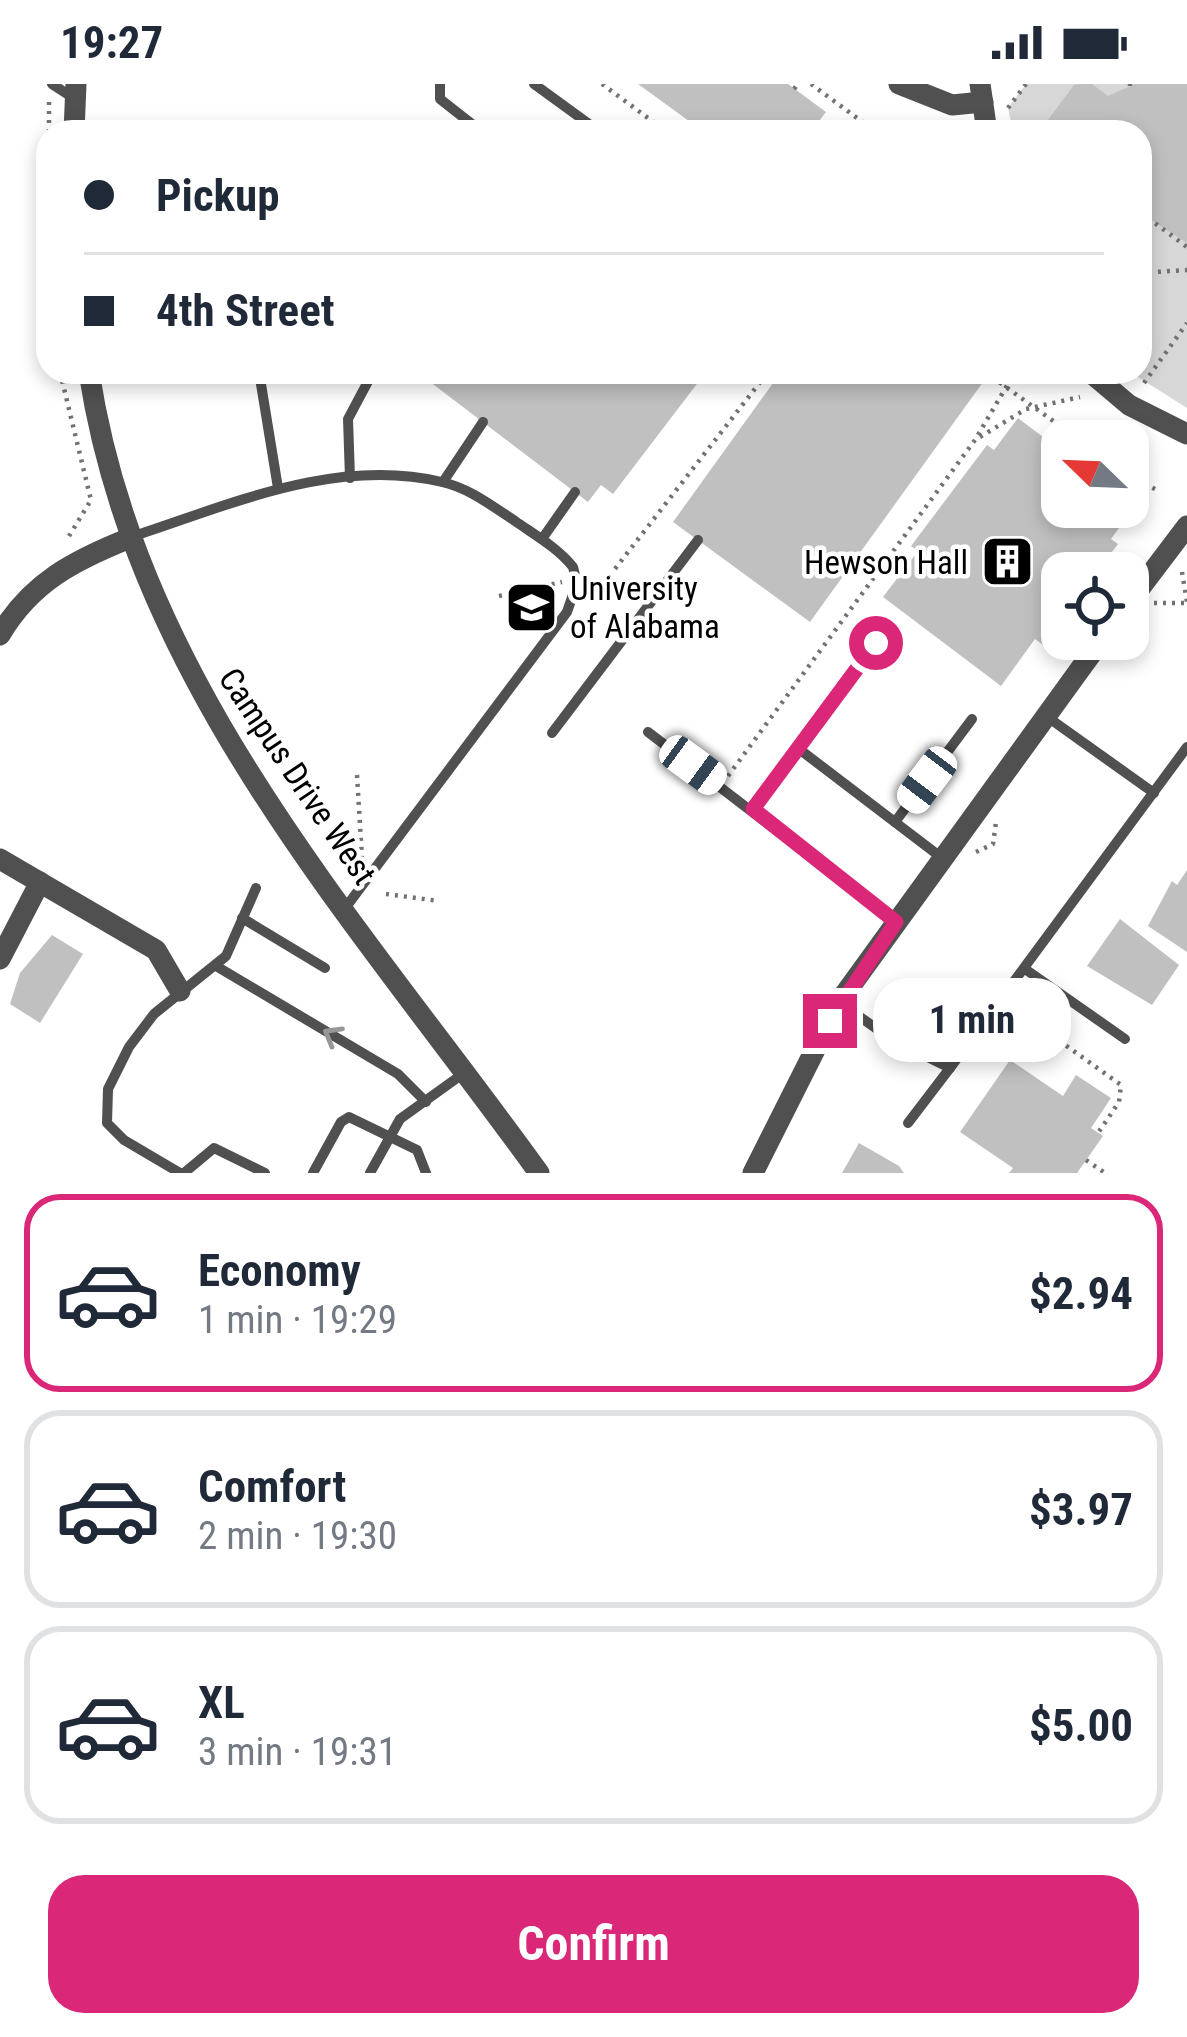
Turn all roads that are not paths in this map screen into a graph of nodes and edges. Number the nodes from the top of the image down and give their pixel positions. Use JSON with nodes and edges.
{"nodes":[{"id":1,"x":51,"y":84,"type":"edge"},
{"id":2,"x":440,"y":84,"type":"edge"},
{"id":3,"x":534,"y":84,"type":"edge"},
{"id":4,"x":899,"y":84,"type":"edge"},
{"id":5,"x":76,"y":91,"type":"edge"},
{"id":6,"x":981,"y":93,"type":"edge"},
{"id":7,"x":466,"y":120,"type":"edge"},
{"id":8,"x":584,"y":120,"type":"edge"},
{"id":9,"x":92,"y":384,"type":"edge"},
{"id":10,"x":262,"y":384,"type":"edge"},
{"id":11,"x":367,"y":384,"type":"edge"},
{"id":12,"x":1104,"y":384,"type":"edge"},
{"id":13,"x":483,"y":422,"type":"dead end"},
{"id":14,"x":1187,"y":434,"type":"edge"},
{"id":15,"x":350,"y":478,"type":"junction"},
{"id":16,"x":442,"y":482,"type":"junction"},
{"id":17,"x":278,"y":488,"type":"junction"},
{"id":18,"x":575,"y":492,"type":"dead end"},
{"id":19,"x":1187,"y":526,"type":"edge"},
{"id":20,"x":130,"y":538,"type":"junction"},
{"id":21,"x":542,"y":539,"type":"junction"},
{"id":22,"x":698,"y":540,"type":"dead end"},
{"id":23,"x":1149,"y":576,"type":"edge"},
{"id":24,"x":0,"y":635,"type":"edge"},
{"id":25,"x":876,"y":643,"type":"dead end"},
{"id":26,"x":1087,"y":660,"type":"edge"},
{"id":27,"x":1046,"y":716,"type":"junction"},
{"id":28,"x":972,"y":719,"type":"dead end"},
{"id":29,"x":648,"y":732,"type":"dead end"},
{"id":30,"x":552,"y":733,"type":"dead end"},
{"id":31,"x":1187,"y":747,"type":"edge"},
{"id":32,"x":799,"y":749,"type":"junction"},
{"id":33,"x":1154,"y":793,"type":"junction"},
{"id":34,"x":753,"y":809,"type":"junction"},
{"id":35,"x":895,"y":822,"type":"junction"},
{"id":36,"x":942,"y":858,"type":"junction"},
{"id":37,"x":0,"y":859,"type":"edge"},
{"id":38,"x":40,"y":882,"type":"junction"},
{"id":39,"x":256,"y":888,"type":"dead end"},
{"id":40,"x":346,"y":907,"type":"junction"},
{"id":41,"x":242,"y":918,"type":"junction"},
{"id":42,"x":896,"y":922,"type":"junction"},
{"id":43,"x":0,"y":959,"type":"edge"},
{"id":44,"x":216,"y":965,"type":"junction"},
{"id":45,"x":325,"y":968,"type":"dead end"},
{"id":46,"x":1025,"y":969,"type":"junction"},
{"id":47,"x":180,"y":992,"type":"junction"},
{"id":48,"x":839,"y":1002,"type":"junction"},
{"id":49,"x":1125,"y":1039,"type":"dead end"},
{"id":50,"x":950,"y":1068,"type":"junction"},
{"id":51,"x":466,"y":1072,"type":"junction"},
{"id":52,"x":426,"y":1102,"type":"junction"},
{"id":53,"x":908,"y":1123,"type":"dead end"},
{"id":54,"x":390,"y":1133,"type":"junction"},
{"id":55,"x":182,"y":1173,"type":"edge"},
{"id":56,"x":266,"y":1173,"type":"edge"},
{"id":57,"x":313,"y":1173,"type":"edge"},
{"id":58,"x":370,"y":1173,"type":"edge"},
{"id":59,"x":426,"y":1173,"type":"edge"},
{"id":60,"x":539,"y":1173,"type":"edge"},
{"id":61,"x":753,"y":1173,"type":"edge"}],
"edges":[{"from":1,"to":5,"type":"lane"},
{"from":2,"to":7,"type":"lane"},
{"from":3,"to":8,"type":"lane"},
{"from":4,"to":6,"type":"street"},
{"from":9,"to":20,"type":"street","name":"Campus Drive West"},
{"from":10,"to":17,"type":"lane"},
{"from":11,"to":15,"type":"lane"},
{"from":12,"to":14,"type":"street"},
{"from":13,"to":16,"type":"lane"},
{"from":15,"to":16,"type":"lane"},
{"from":15,"to":17,"type":"lane"},
{"from":16,"to":21,"type":"lane"},
{"from":17,"to":20,"type":"lane"},
{"from":18,"to":21,"type":"lane"},
{"from":19,"to":23,"type":"street"},
{"from":20,"to":24,"type":"street"},
{"from":20,"to":40,"type":"street","name":"Campus Drive West"},
{"from":21,"to":40,"type":"lane"},
{"from":22,"to":30,"type":"lane"},
{"from":25,"to":32,"type":"lane"},
{"from":26,"to":27,"type":"street"},
{"from":27,"to":33,"type":"lane"},
{"from":27,"to":36,"type":"street"},
{"from":28,"to":35,"type":"lane"},
{"from":29,"to":34,"type":"lane"},
{"from":31,"to":33,"type":"lane"},
{"from":32,"to":34,"type":"lane"},
{"from":32,"to":35,"type":"lane"},
{"from":33,"to":46,"type":"lane"},
{"from":34,"to":42,"type":"lane"},
{"from":35,"to":36,"type":"lane"},
{"from":36,"to":42,"type":"street"},
{"from":37,"to":38,"type":"street"},
{"from":38,"to":43,"type":"street"},
{"from":38,"to":47,"type":"street"},
{"from":39,"to":41,"type":"lane"},
{"from":40,"to":51,"type":"street","name":"Campus Drive West"},
{"from":41,"to":44,"type":"lane"},
{"from":41,"to":45,"type":"lane"},
{"from":42,"to":48,"type":"street"},
{"from":44,"to":47,"type":"lane"},
{"from":52,"to":44,"type":"lane","one_way":true},
{"from":46,"to":49,"type":"lane"},
{"from":46,"to":50,"type":"lane"},
{"from":47,"to":55,"type":"lane"},
{"from":48,"to":50,"type":"lane"},
{"from":48,"to":61,"type":"street"},
{"from":50,"to":53,"type":"lane"},
{"from":51,"to":52,"type":"lane"},
{"from":51,"to":60,"type":"street","name":"Campus Drive West"},
{"from":52,"to":54,"type":"lane"},
{"from":54,"to":57,"type":"lane"},
{"from":54,"to":58,"type":"lane"},
{"from":54,"to":59,"type":"lane"},
{"from":55,"to":56,"type":"lane"}]}
